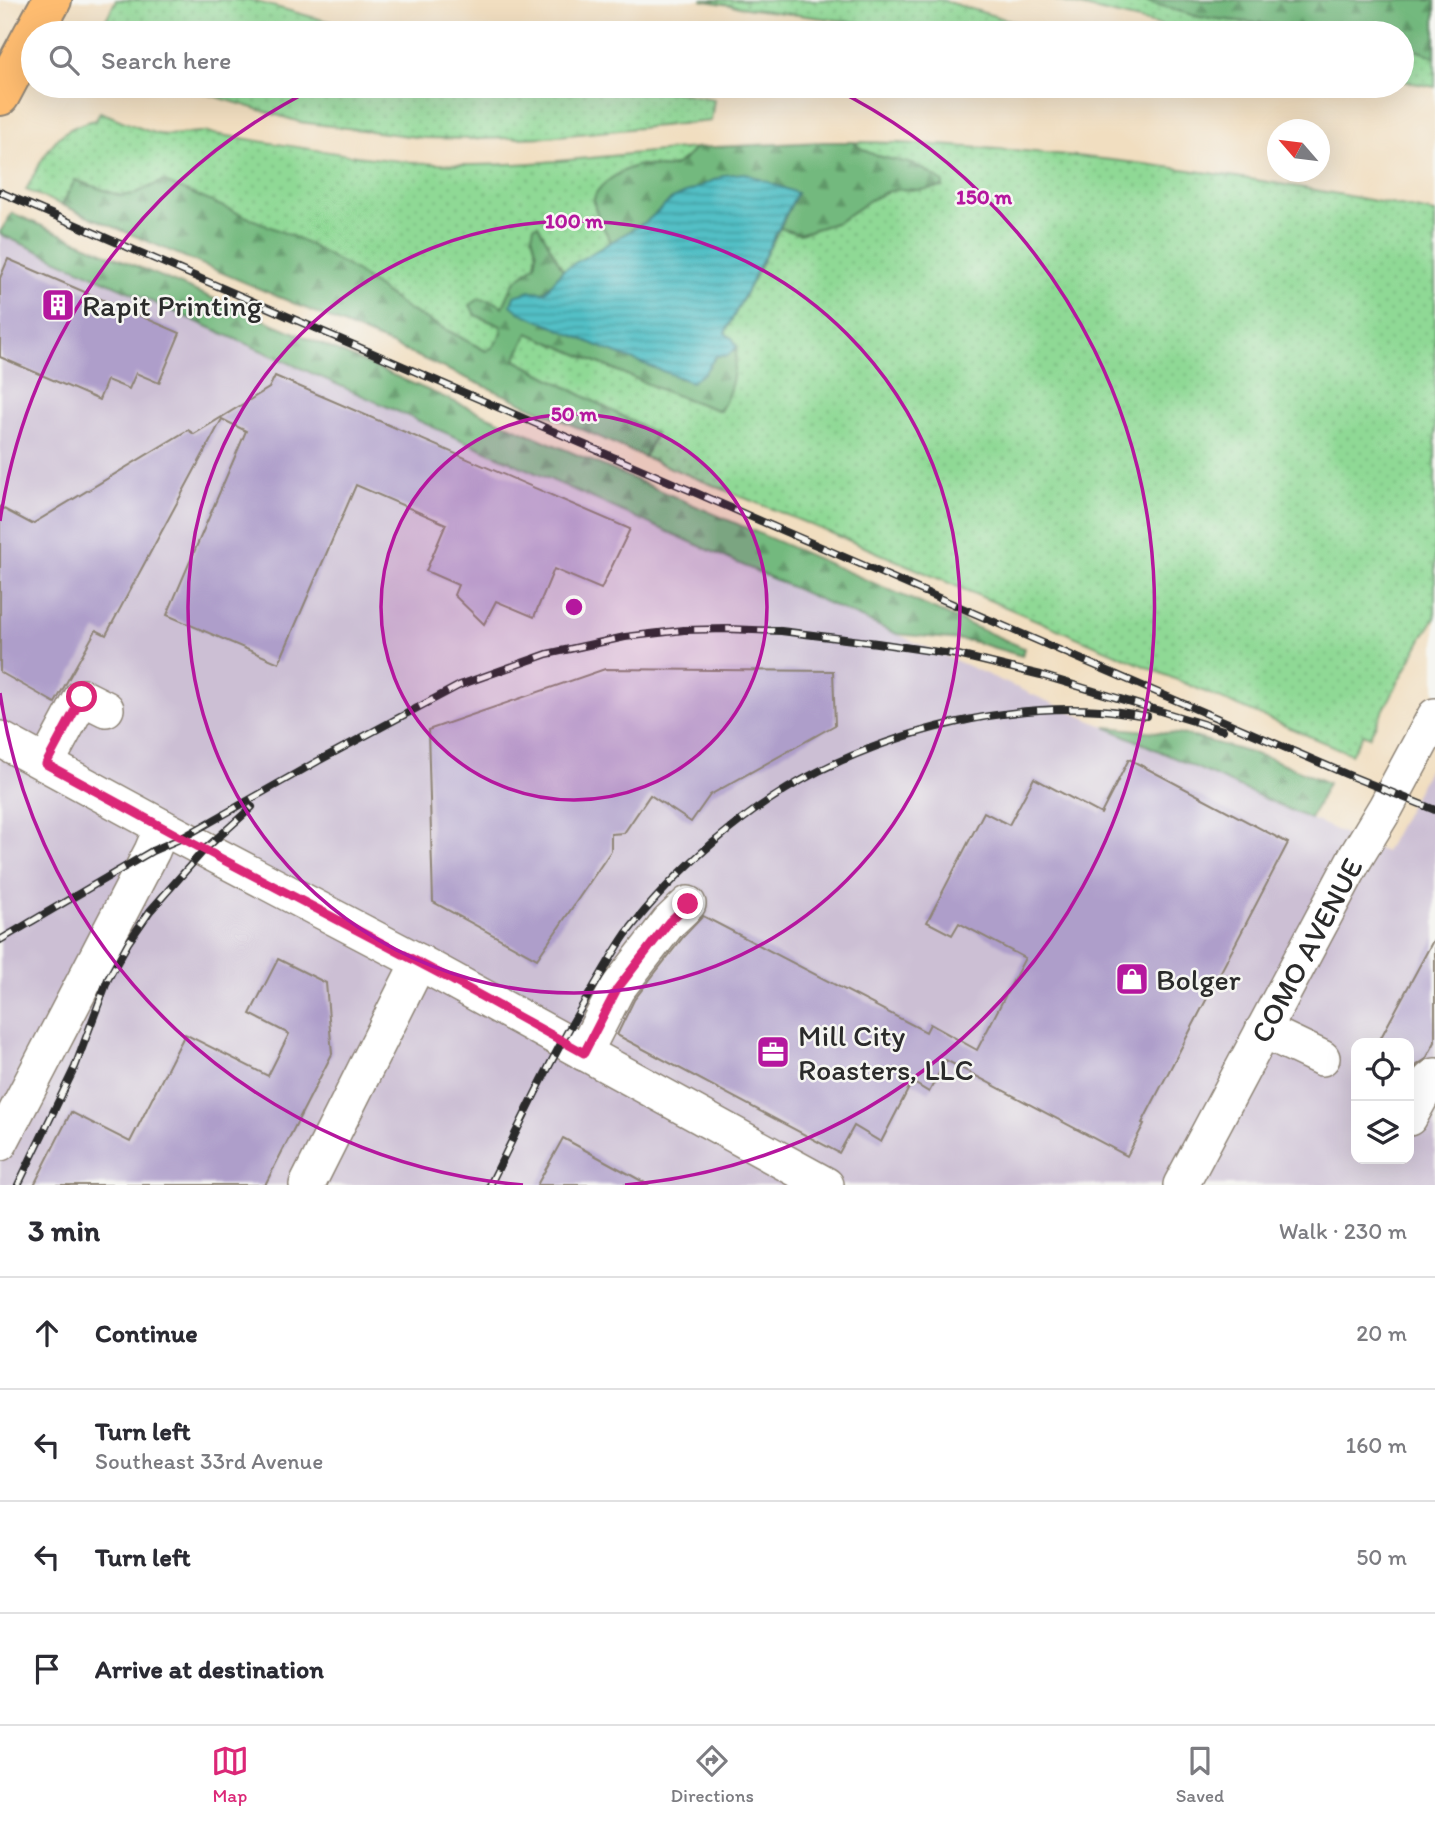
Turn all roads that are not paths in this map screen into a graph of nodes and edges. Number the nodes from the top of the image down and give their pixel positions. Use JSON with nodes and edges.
{"nodes":[{"id":1,"x":52,"y":0,"type":"edge"},
{"id":2,"x":41,"y":21,"type":"edge"},
{"id":3,"x":21,"y":58,"type":"edge"},
{"id":4,"x":0,"y":96,"type":"edge"},
{"id":5,"x":106,"y":709,"type":"dead end"},
{"id":6,"x":1435,"y":716,"type":"edge"},
{"id":7,"x":0,"y":739,"type":"edge"},
{"id":8,"x":46,"y":764,"type":"junction"},
{"id":9,"x":162,"y":827,"type":"junction"},
{"id":10,"x":688,"y":904,"type":"dead end"},
{"id":11,"x":419,"y":962,"type":"junction"},
{"id":12,"x":1263,"y":1030,"type":"junction"},
{"id":13,"x":584,"y":1053,"type":"junction"},
{"id":14,"x":1322,"y":1058,"type":"dead end"},
{"id":15,"x":1435,"y":1076,"type":"edge"},
{"id":16,"x":1414,"y":1109,"type":"edge"},
{"id":17,"x":0,"y":1143,"type":"edge"},
{"id":18,"x":307,"y":1185,"type":"edge"},
{"id":19,"x":826,"y":1185,"type":"edge"},
{"id":20,"x":1181,"y":1185,"type":"edge"}],
"edges":[{"from":1,"to":2,"type":"main road"},
{"from":3,"to":4,"type":"main road"},
{"from":5,"to":8,"type":"street"},
{"from":6,"to":12,"type":"street","name":"COMO AVENUE"},
{"from":7,"to":8,"type":"street"},
{"from":8,"to":9,"type":"street"},
{"from":9,"to":11,"type":"street"},
{"from":9,"to":17,"type":"street"},
{"from":10,"to":13,"type":"street"},
{"from":11,"to":13,"type":"street"},
{"from":11,"to":18,"type":"street"},
{"from":12,"to":14,"type":"street"},
{"from":12,"to":20,"type":"street","name":"COMO AVENUE"},
{"from":13,"to":19,"type":"street"},
{"from":15,"to":16,"type":"street"}]}
